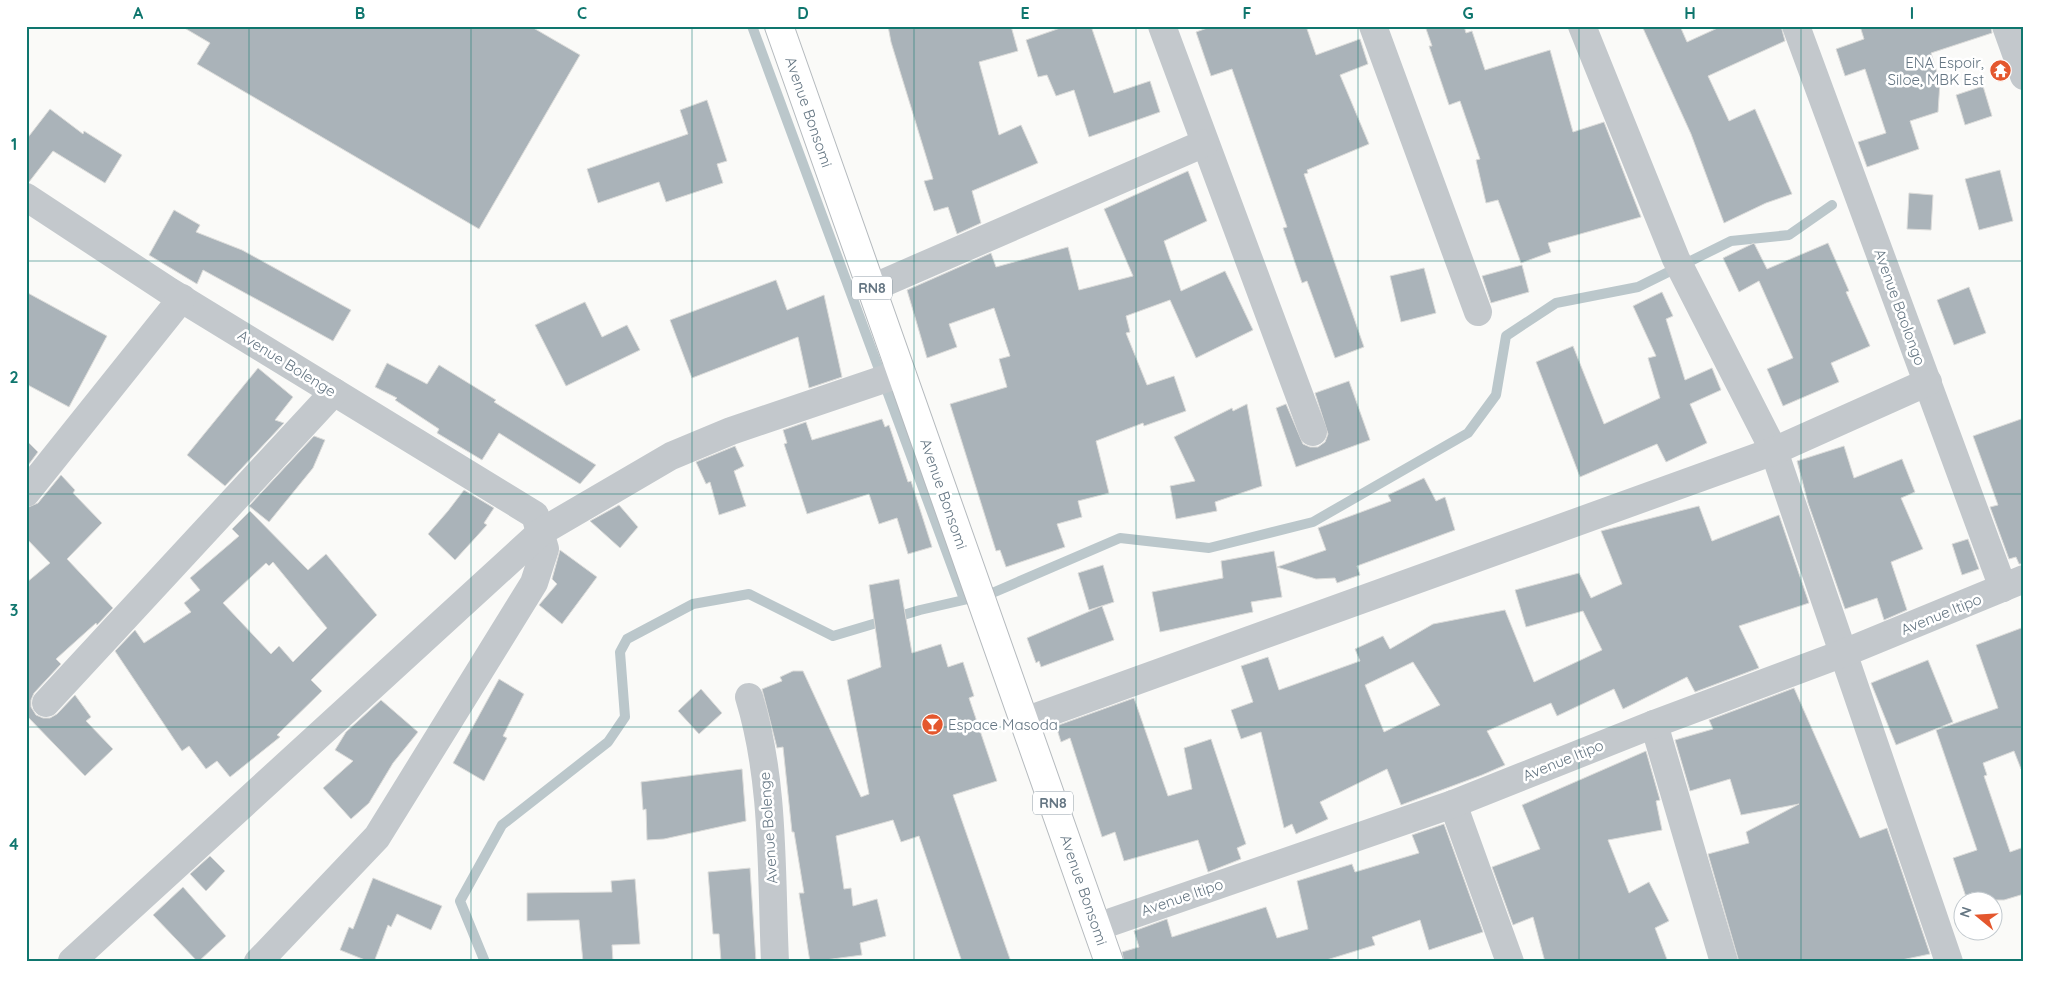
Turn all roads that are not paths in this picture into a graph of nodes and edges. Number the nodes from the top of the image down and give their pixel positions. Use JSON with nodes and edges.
{"nodes":[{"id":1,"x":779,"y":26,"type":"edge"},
{"id":2,"x":1162,"y":26,"type":"edge"},
{"id":3,"x":1373,"y":26,"type":"edge"},
{"id":4,"x":1582,"y":26,"type":"edge"},
{"id":5,"x":1796,"y":26,"type":"edge"},
{"id":6,"x":2006,"y":26,"type":"edge"},
{"id":7,"x":2024,"y":76,"type":"edge"},
{"id":8,"x":1205,"y":143,"type":"junction"},
{"id":9,"x":26,"y":197,"type":"edge"},
{"id":10,"x":872,"y":288,"type":"junction"},
{"id":11,"x":182,"y":298,"type":"junction"},
{"id":12,"x":1478,"y":312,"type":"dead end"},
{"id":13,"x":902,"y":373,"type":"junction"},
{"id":14,"x":1928,"y":382,"type":"junction"},
{"id":15,"x":334,"y":392,"type":"junction"},
{"id":16,"x":1314,"y":432,"type":"dead end"},
{"id":17,"x":1774,"y":451,"type":"junction"},
{"id":18,"x":26,"y":492,"type":"edge"},
{"id":19,"x":541,"y":532,"type":"junction"},
{"id":20,"x":2013,"y":584,"type":"edge"},
{"id":21,"x":1844,"y":653,"type":"junction"},
{"id":22,"x":749,"y":697,"type":"dead end"},
{"id":23,"x":46,"y":703,"type":"dead end"},
{"id":24,"x":1025,"y":721,"type":"junction"},
{"id":25,"x":1654,"y":724,"type":"junction"},
{"id":26,"x":1453,"y":804,"type":"junction"},
{"id":27,"x":1097,"y":927,"type":"junction"},
{"id":28,"x":72,"y":960,"type":"dead end"},
{"id":29,"x":258,"y":962,"type":"edge"},
{"id":30,"x":775,"y":962,"type":"edge"},
{"id":31,"x":1109,"y":962,"type":"edge"},
{"id":32,"x":1510,"y":962,"type":"edge"},
{"id":33,"x":1724,"y":962,"type":"edge"},
{"id":34,"x":1949,"y":962,"type":"edge"}],
"edges":[{"from":1,"to":10,"type":"main road","name":"Avenue Bonsomi","number":"RN8"},
{"from":2,"to":8,"type":"street"},
{"from":3,"to":12,"type":"street"},
{"from":4,"to":17,"type":"street"},
{"from":5,"to":14,"type":"street","name":"Avenue Baolongo"},
{"from":6,"to":7,"type":"street"},
{"from":8,"to":10,"type":"street"},
{"from":8,"to":16,"type":"street"},
{"from":9,"to":11,"type":"street","name":"Avenue Bolenge"},
{"from":10,"to":13,"type":"main road","name":"Avenue Bonsomi","number":"RN8"},
{"from":11,"to":15,"type":"street","name":"Avenue Bolenge"},
{"from":11,"to":18,"type":"street"},
{"from":13,"to":19,"type":"street"},
{"from":13,"to":24,"type":"main road","name":"Avenue Bonsomi","number":"RN8"},
{"from":14,"to":17,"type":"street"},
{"from":14,"to":20,"type":"street","name":"Avenue Baolongo"},
{"from":15,"to":19,"type":"street","name":"Avenue Bolenge"},
{"from":15,"to":23,"type":"street"},
{"from":17,"to":21,"type":"street"},
{"from":17,"to":24,"type":"street"},
{"from":19,"to":28,"type":"street"},
{"from":19,"to":29,"type":"street"},
{"from":20,"to":21,"type":"street","name":"Avenue Itipo"},
{"from":21,"to":25,"type":"street","name":"Avenue Itipo"},
{"from":21,"to":34,"type":"street"},
{"from":22,"to":30,"type":"street","name":"Avenue Bolenge"},
{"from":24,"to":27,"type":"main road","name":"Avenue Bonsomi","number":"RN8"},
{"from":25,"to":26,"type":"street","name":"Avenue Itipo"},
{"from":25,"to":33,"type":"street"},
{"from":26,"to":27,"type":"street","name":"Avenue Itipo"},
{"from":26,"to":32,"type":"street"},
{"from":27,"to":31,"type":"main road","name":"Avenue Bonsomi","number":"RN8"}]}
